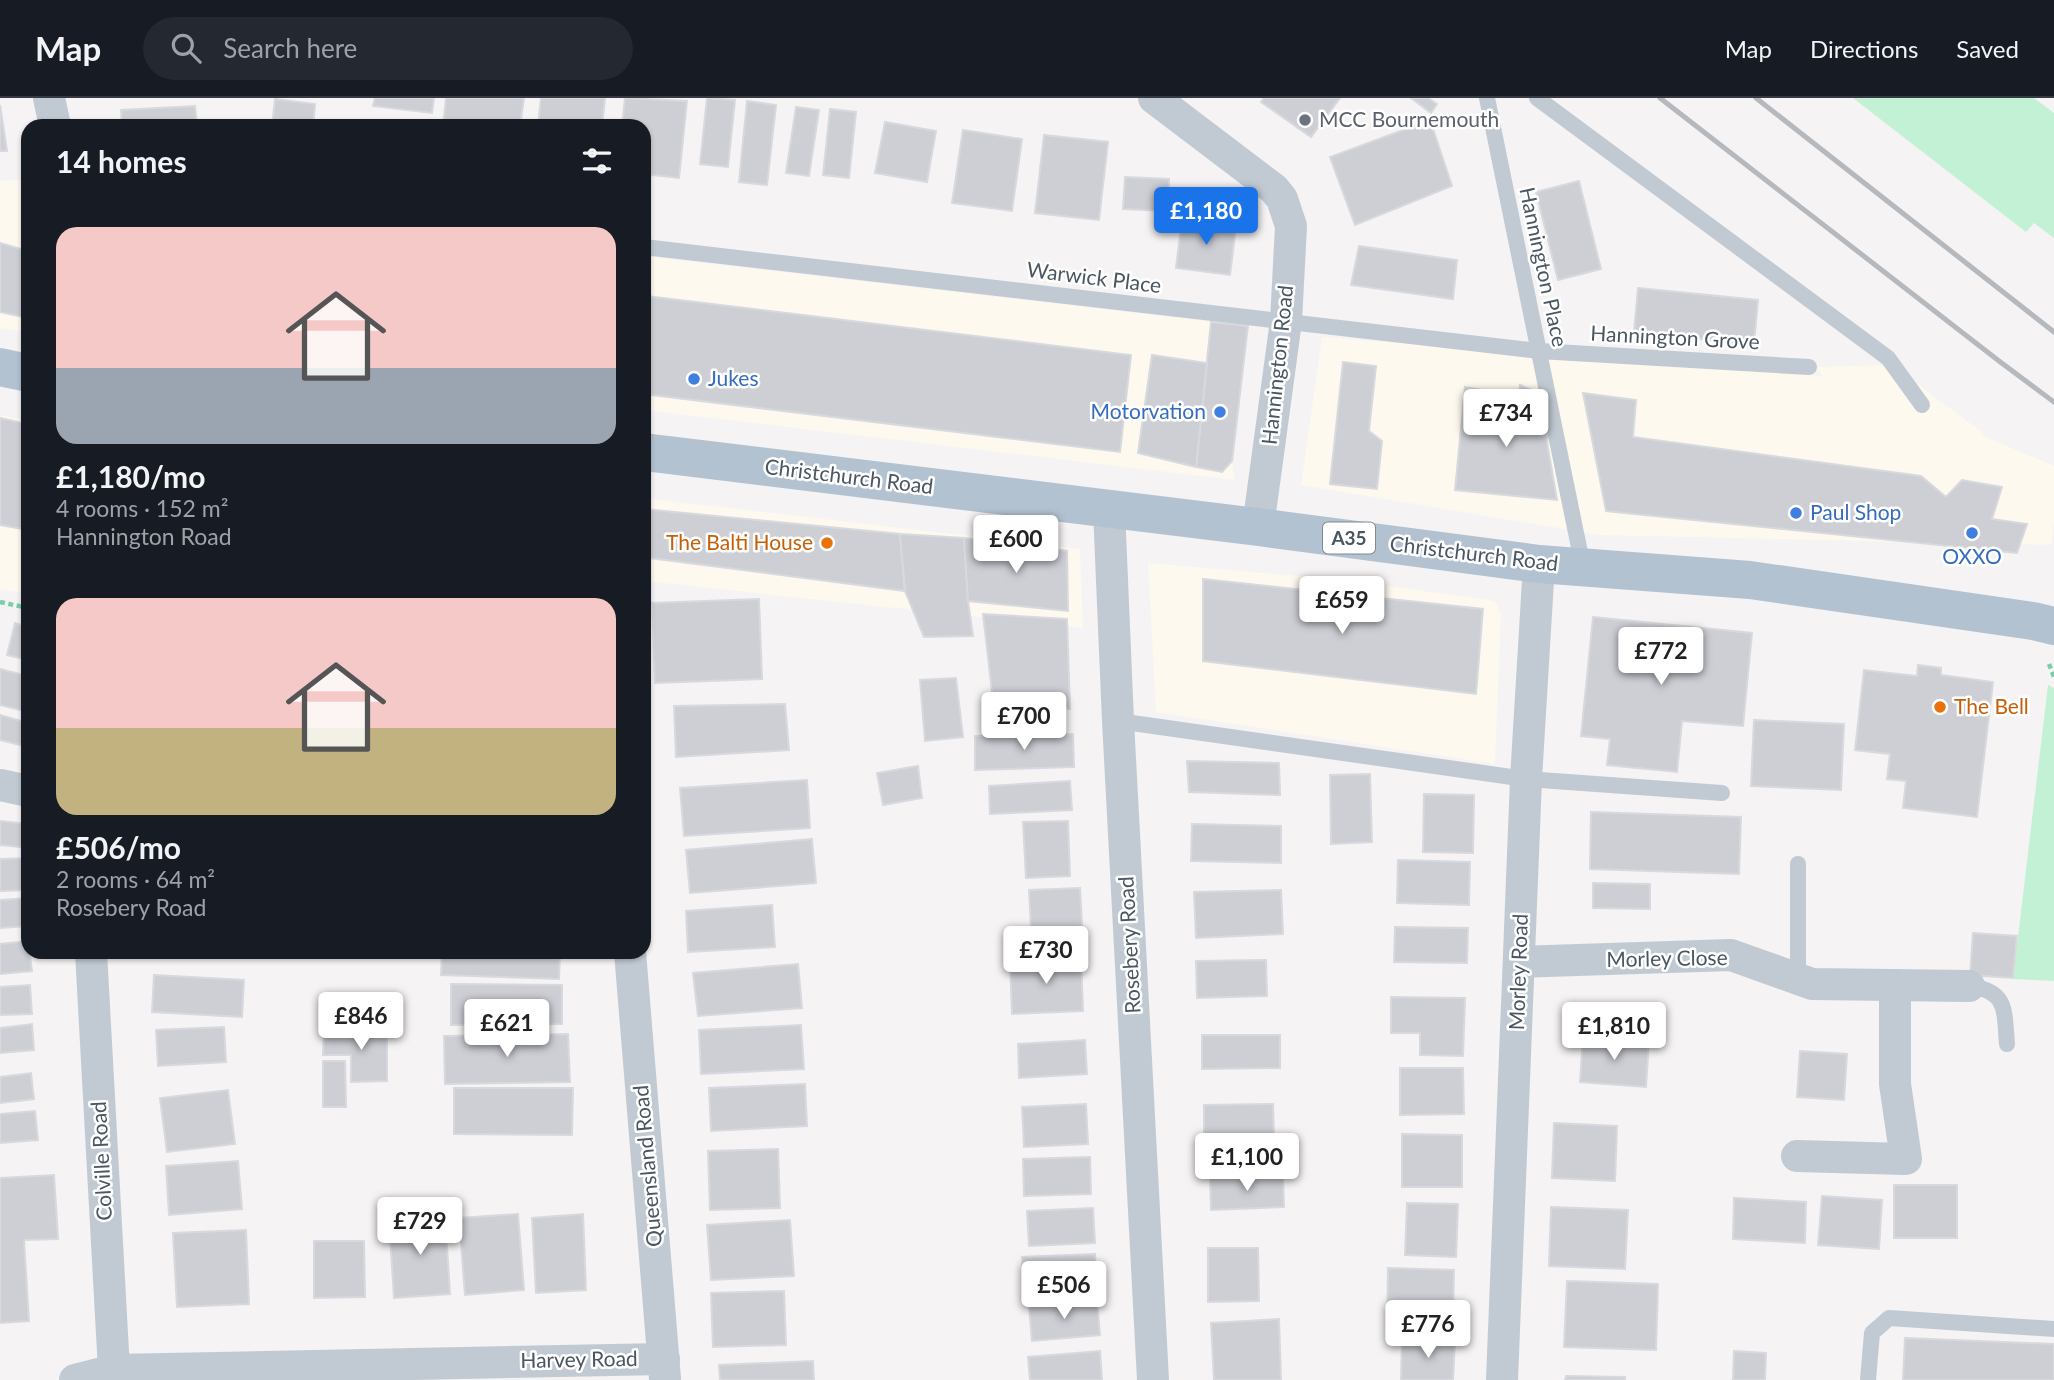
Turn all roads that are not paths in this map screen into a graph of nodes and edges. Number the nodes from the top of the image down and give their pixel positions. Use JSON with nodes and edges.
{"nodes":[{"id":1,"x":49,"y":98,"type":"edge"},
{"id":2,"x":1154,"y":98,"type":"edge"},
{"id":3,"x":1487,"y":98,"type":"edge"},
{"id":4,"x":1537,"y":98,"type":"edge"},
{"id":5,"x":54,"y":119,"type":"edge"},
{"id":6,"x":651,"y":248,"type":"edge"},
{"id":7,"x":1286,"y":321,"type":"junction"},
{"id":8,"x":1539,"y":351,"type":"junction"},
{"id":9,"x":0,"y":367,"type":"edge"},
{"id":10,"x":1809,"y":367,"type":"dead end"},
{"id":11,"x":21,"y":372,"type":"edge"},
{"id":12,"x":1922,"y":405,"type":"dead end"},
{"id":13,"x":651,"y":453,"type":"edge"},
{"id":14,"x":1109,"y":510,"type":"junction"},
{"id":15,"x":1258,"y":527,"type":"junction"},
{"id":16,"x":1539,"y":564,"type":"junction"},
{"id":17,"x":1583,"y":567,"type":"junction"},
{"id":18,"x":2054,"y":626,"type":"edge"},
{"id":19,"x":1118,"y":721,"type":"junction"},
{"id":20,"x":1526,"y":779,"type":"junction"},
{"id":21,"x":0,"y":785,"type":"edge"},
{"id":22,"x":21,"y":790,"type":"edge"},
{"id":23,"x":1721,"y":793,"type":"dead end"},
{"id":24,"x":1798,"y":864,"type":"dead end"},
{"id":25,"x":91,"y":959,"type":"edge"},
{"id":26,"x":631,"y":959,"type":"edge"},
{"id":27,"x":1519,"y":962,"type":"junction"},
{"id":28,"x":1798,"y":978,"type":"junction"},
{"id":29,"x":1895,"y":985,"type":"junction"},
{"id":30,"x":1969,"y":986,"type":"joint"},
{"id":31,"x":2007,"y":1044,"type":"dead end"},
{"id":32,"x":1797,"y":1156,"type":"dead end"},
{"id":33,"x":2054,"y":1329,"type":"edge"},
{"id":34,"x":664,"y":1369,"type":"edge"},
{"id":35,"x":114,"y":1370,"type":"junction"},
{"id":36,"x":309,"y":1373,"type":"edge"},
{"id":37,"x":75,"y":1380,"type":"edge"},
{"id":38,"x":1153,"y":1380,"type":"edge"},
{"id":39,"x":1502,"y":1380,"type":"edge"},
{"id":40,"x":1868,"y":1380,"type":"edge"}],
"edges":[{"from":1,"to":5,"type":"street"},
{"from":2,"to":7,"type":"street","name":"Hannington Road"},
{"from":3,"to":8,"type":"lane","name":"Hannington Place"},
{"from":4,"to":12,"type":"lane"},
{"from":6,"to":7,"type":"lane","name":"Warwick Place"},
{"from":7,"to":8,"type":"lane","name":"Warwick Place"},
{"from":7,"to":15,"type":"street","name":"Hannington Road"},
{"from":8,"to":10,"type":"lane","name":"Hannington Grove"},
{"from":8,"to":17,"type":"lane","name":"Hannington Place"},
{"from":9,"to":11,"type":"main road"},
{"from":13,"to":14,"type":"main road","name":"Christchurch Road","number":"A35"},
{"from":14,"to":15,"type":"main road","name":"Christchurch Road","number":"A35"},
{"from":14,"to":19,"type":"street","name":"Rosebery Road"},
{"from":15,"to":16,"type":"main road","name":"Christchurch Road","number":"A35"},
{"from":16,"to":17,"type":"main road","name":"Christchurch Road","number":"A35"},
{"from":16,"to":20,"type":"street","name":"Morley Road"},
{"from":17,"to":18,"type":"main road","name":"Christchurch Road","number":"A35"},
{"from":19,"to":20,"type":"lane"},
{"from":19,"to":38,"type":"street","name":"Rosebery Road"},
{"from":20,"to":23,"type":"lane"},
{"from":20,"to":27,"type":"street","name":"Morley Road"},
{"from":21,"to":22,"type":"street"},
{"from":24,"to":28,"type":"lane"},
{"from":25,"to":35,"type":"street","name":"Colville Road"},
{"from":26,"to":34,"type":"street","name":"Queensland Road"},
{"from":27,"to":28,"type":"street","name":"Morley Close"},
{"from":27,"to":39,"type":"street","name":"Morley Road"},
{"from":28,"to":29,"type":"street","name":"Morley Close"},
{"from":29,"to":30,"type":"street","name":"Morley Close"},
{"from":29,"to":32,"type":"street"},
{"from":30,"to":31,"type":"lane"},
{"from":33,"to":40,"type":"lane"},
{"from":34,"to":36,"type":"street","name":"Harvey Road"},
{"from":35,"to":36,"type":"street","name":"Harvey Road"},
{"from":35,"to":37,"type":"street","name":"Harvey Road"}]}
